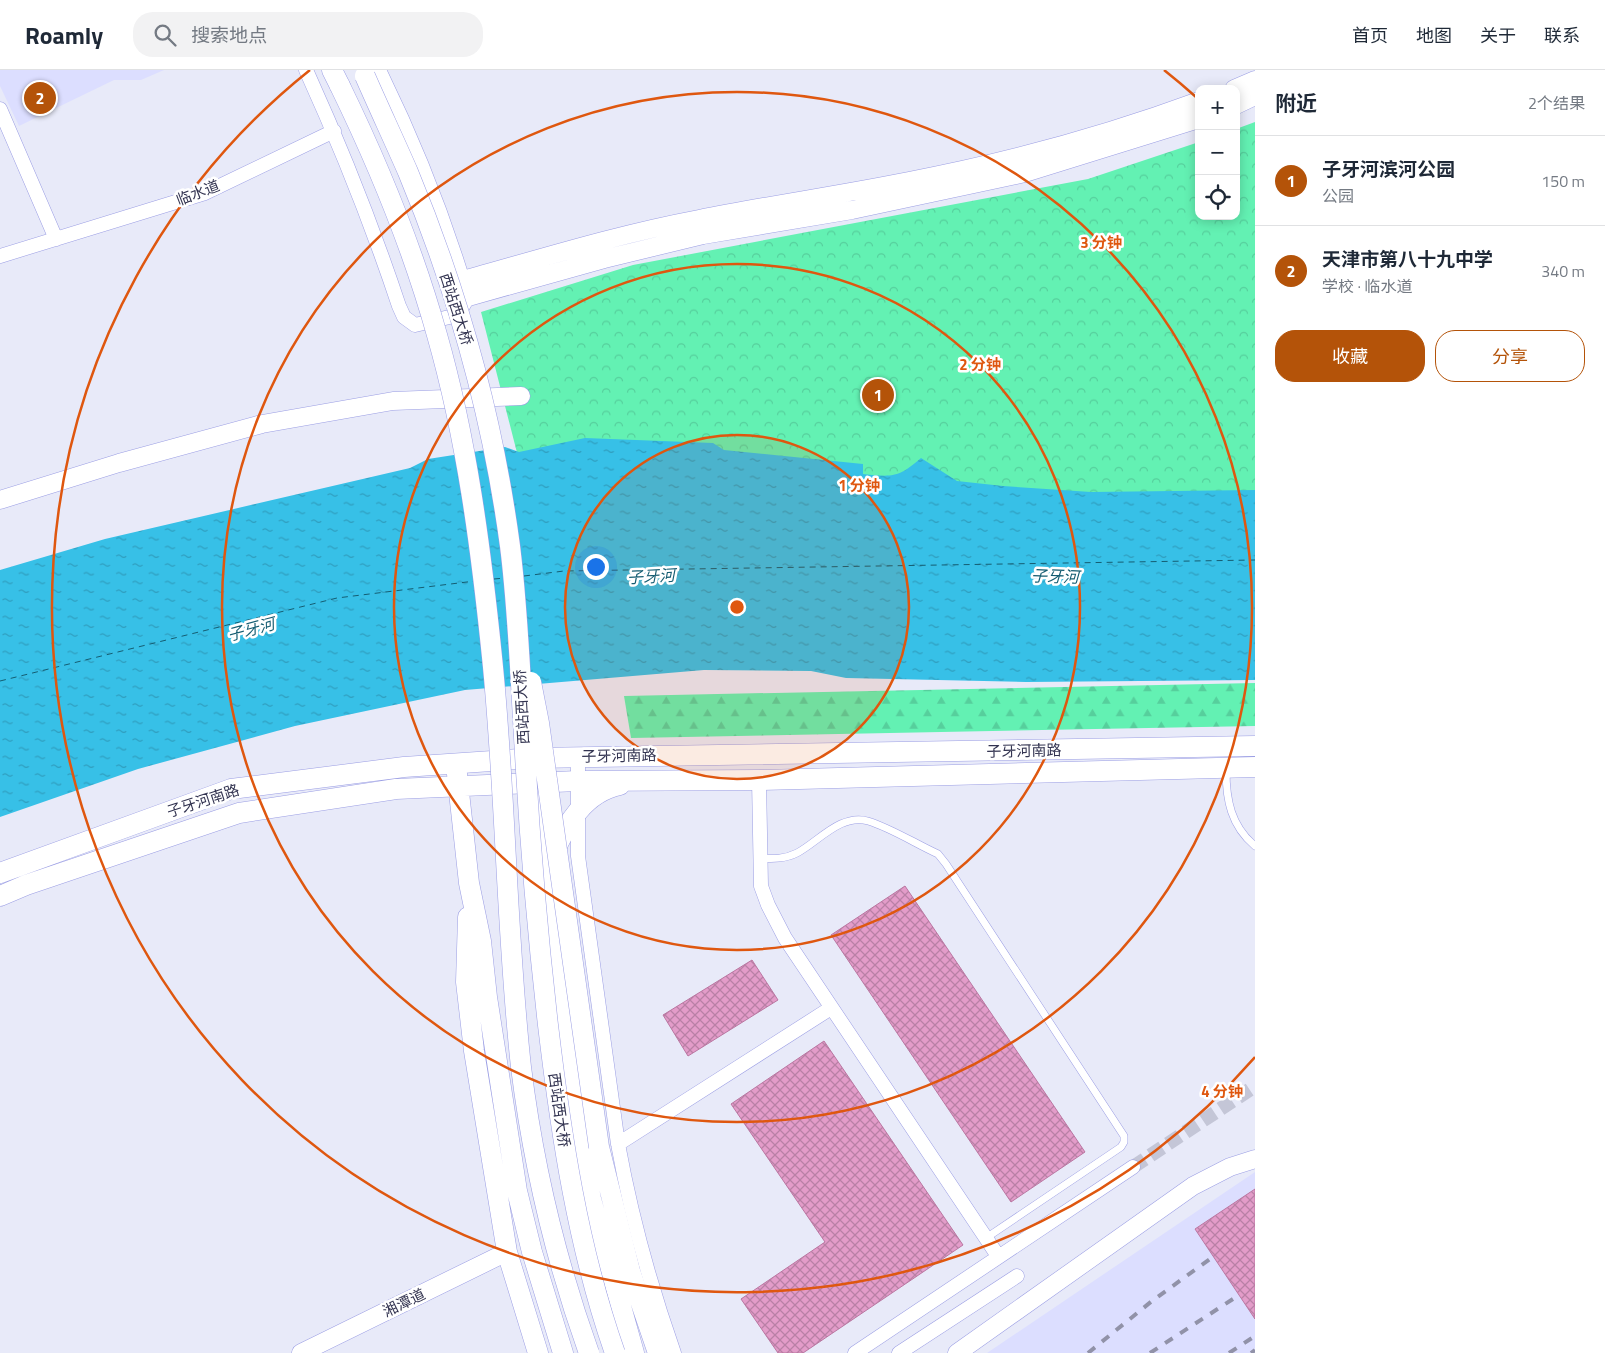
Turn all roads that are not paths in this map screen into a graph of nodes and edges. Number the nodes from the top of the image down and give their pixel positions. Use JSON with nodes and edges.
{"nodes":[{"id":1,"x":306,"y":70,"type":"edge"},
{"id":2,"x":369,"y":72,"type":"edge"},
{"id":3,"x":336,"y":78,"type":"edge"},
{"id":4,"x":1255,"y":80,"type":"edge"},
{"id":5,"x":1240,"y":86,"type":"edge"},
{"id":6,"x":1255,"y":96,"type":"edge"},
{"id":7,"x":1195,"y":102,"type":"edge"},
{"id":8,"x":1240,"y":103,"type":"edge"},
{"id":9,"x":0,"y":109,"type":"edge"},
{"id":10,"x":1195,"y":119,"type":"edge"},
{"id":11,"x":334,"y":131,"type":"junction"},
{"id":12,"x":56,"y":239,"type":"junction"},
{"id":13,"x":0,"y":256,"type":"edge"},
{"id":14,"x":463,"y":280,"type":"junction"},
{"id":15,"x":468,"y":297,"type":"junction"},
{"id":16,"x":521,"y":396,"type":"dead end"},
{"id":17,"x":0,"y":500,"type":"edge"},
{"id":18,"x":519,"y":624,"type":"junction"},
{"id":19,"x":1255,"y":746,"type":"edge"},
{"id":20,"x":578,"y":757,"type":"junction"},
{"id":21,"x":526,"y":758,"type":"junction"},
{"id":22,"x":456,"y":762,"type":"junction"},
{"id":23,"x":1226,"y":767,"type":"junction"},
{"id":24,"x":1255,"y":767,"type":"edge"},
{"id":25,"x":759,"y":780,"type":"junction"},
{"id":26,"x":578,"y":781,"type":"junction"},
{"id":27,"x":638,"y":781,"type":"junction"},
{"id":28,"x":536,"y":783,"type":"junction"},
{"id":29,"x":465,"y":785,"type":"junction"},
{"id":30,"x":578,"y":812,"type":"junction"},
{"id":31,"x":1255,"y":846,"type":"edge"},
{"id":32,"x":760,"y":858,"type":"junction"},
{"id":33,"x":0,"y":873,"type":"edge"},
{"id":34,"x":548,"y":874,"type":"junction"},
{"id":35,"x":469,"y":883,"type":"junction"},
{"id":36,"x":0,"y":896,"type":"edge"},
{"id":37,"x":831,"y":1008,"type":"junction"},
{"id":38,"x":609,"y":1146,"type":"junction"},
{"id":39,"x":1255,"y":1159,"type":"edge"},
{"id":40,"x":1133,"y":1167,"type":"tunnel mouth"},
{"id":41,"x":986,"y":1238,"type":"junction"},
{"id":42,"x":507,"y":1252,"type":"junction"},
{"id":43,"x":998,"y":1256,"type":"junction"},
{"id":44,"x":1017,"y":1276,"type":"dead end"},
{"id":45,"x":301,"y":1353,"type":"edge"},
{"id":46,"x":538,"y":1353,"type":"edge"},
{"id":47,"x":563,"y":1353,"type":"edge"},
{"id":48,"x":588,"y":1353,"type":"edge"},
{"id":49,"x":615,"y":1353,"type":"edge"},
{"id":50,"x":634,"y":1353,"type":"edge"},
{"id":51,"x":658,"y":1353,"type":"edge"},
{"id":52,"x":674,"y":1353,"type":"edge"},
{"id":53,"x":855,"y":1353,"type":"edge"},
{"id":54,"x":899,"y":1353,"type":"edge"},
{"id":55,"x":958,"y":1353,"type":"edge"}],
"edges":[{"from":1,"to":11,"type":"street"},
{"from":2,"to":14,"type":"street"},
{"from":2,"to":18,"type":"main road","name":"西站西大桥","bridge":true},
{"from":3,"to":48,"type":"main road","name":"西站西大桥","bridge":true},
{"from":4,"to":5,"type":"street"},
{"from":6,"to":8,"type":"street"},
{"from":7,"to":14,"type":"street"},
{"from":9,"to":12,"type":"street"},
{"from":10,"to":15,"type":"street"},
{"from":11,"to":12,"type":"street","name":"临水道"},
{"from":11,"to":15,"type":"street"},
{"from":12,"to":13,"type":"street","name":"临水道"},
{"from":14,"to":15,"type":"street"},
{"from":16,"to":17,"type":"street"},
{"from":18,"to":38,"type":"main road","bridge":true},
{"from":18,"to":49,"type":"main road","name":"西站西大桥","bridge":true},
{"from":19,"to":20,"type":"main road","name":"子牙河南路"},
{"from":20,"to":21,"type":"main road","name":"子牙河南路"},
{"from":20,"to":26,"type":"street"},
{"from":21,"to":22,"type":"main road","name":"子牙河南路"},
{"from":21,"to":28,"type":"main road"},
{"from":21,"to":29,"type":"main road"},
{"from":22,"to":29,"type":"main road"},
{"from":22,"to":33,"type":"main road","name":"子牙河南路"},
{"from":23,"to":24,"type":"main road","name":"子牙河南路"},
{"from":23,"to":25,"type":"main road","name":"子牙河南路"},
{"from":23,"to":31,"type":"lane"},
{"from":25,"to":27,"type":"main road","name":"子牙河南路"},
{"from":25,"to":32,"type":"street"},
{"from":26,"to":27,"type":"main road","name":"子牙河南路"},
{"from":26,"to":28,"type":"main road","name":"子牙河南路"},
{"from":26,"to":30,"type":"street"},
{"from":27,"to":30,"type":"main road"},
{"from":28,"to":29,"type":"main road","name":"子牙河南路"},
{"from":28,"to":34,"type":"main road"},
{"from":29,"to":35,"type":"main road"},
{"from":29,"to":36,"type":"main road","name":"子牙河南路"},
{"from":30,"to":34,"type":"main road"},
{"from":30,"to":38,"type":"street"},
{"from":32,"to":37,"type":"street"},
{"from":32,"to":41,"type":"lane"},
{"from":34,"to":50,"type":"main road"},
{"from":35,"to":42,"type":"main road"},
{"from":35,"to":47,"type":"main road"},
{"from":37,"to":38,"type":"street"},
{"from":37,"to":41,"type":"street"},
{"from":38,"to":51,"type":"main road"},
{"from":38,"to":52,"type":"street"},
{"from":39,"to":55,"type":"street"},
{"from":40,"to":43,"type":"street"},
{"from":41,"to":43,"type":"street"},
{"from":42,"to":45,"type":"street","name":"湘潭道"},
{"from":42,"to":46,"type":"main road"},
{"from":43,"to":53,"type":"street"},
{"from":44,"to":54,"type":"street"}]}
